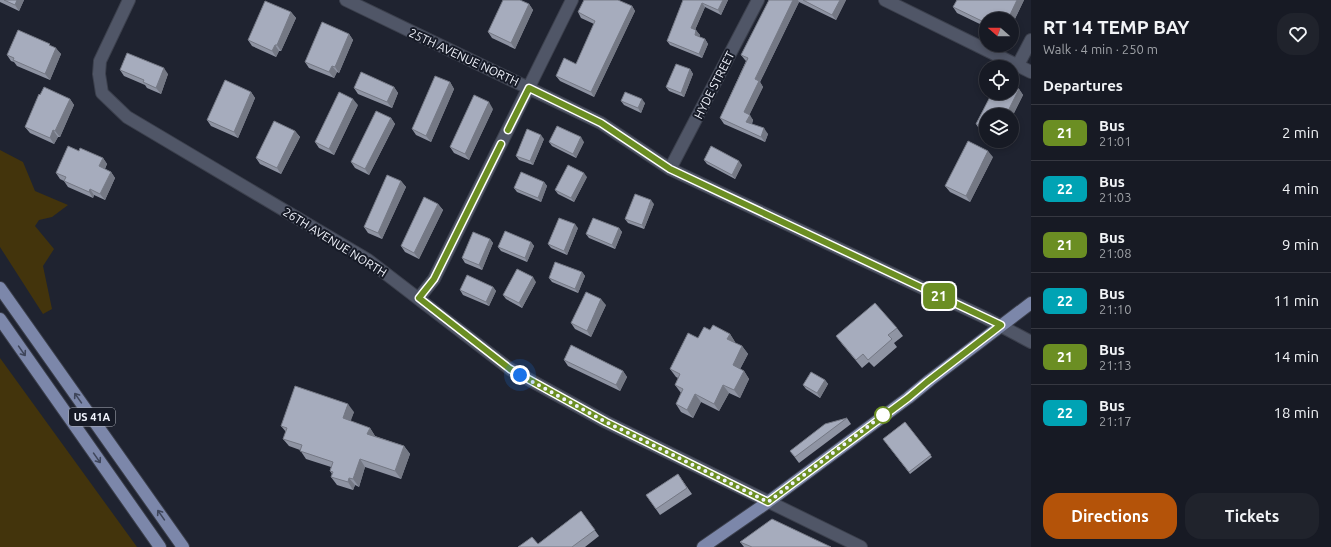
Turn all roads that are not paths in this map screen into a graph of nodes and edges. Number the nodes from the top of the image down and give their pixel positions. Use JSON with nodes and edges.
{"nodes":[{"id":1,"x":129,"y":0,"type":"edge"},
{"id":2,"x":346,"y":0,"type":"edge"},
{"id":3,"x":572,"y":0,"type":"edge"},
{"id":4,"x":758,"y":0,"type":"edge"},
{"id":5,"x":885,"y":0,"type":"edge"},
{"id":6,"x":1031,"y":40,"type":"edge"},
{"id":7,"x":1008,"y":60,"type":"edge"},
{"id":8,"x":1019,"y":63,"type":"edge"},
{"id":9,"x":1019,"y":66,"type":"edge"},
{"id":10,"x":1031,"y":72,"type":"edge"},
{"id":11,"x":529,"y":88,"type":"junction"},
{"id":12,"x":670,"y":169,"type":"junction"},
{"id":13,"x":0,"y":288,"type":"edge"},
{"id":14,"x":419,"y":298,"type":"junction"},
{"id":15,"x":1031,"y":303,"type":"edge"},
{"id":16,"x":0,"y":319,"type":"edge"},
{"id":17,"x":1001,"y":325,"type":"junction"},
{"id":18,"x":1031,"y":342,"type":"edge"},
{"id":19,"x":768,"y":502,"type":"junction"},
{"id":20,"x":160,"y":547,"type":"edge"},
{"id":21,"x":183,"y":547,"type":"edge"},
{"id":22,"x":703,"y":547,"type":"edge"},
{"id":23,"x":860,"y":547,"type":"edge"}],
"edges":[{"from":1,"to":14,"type":"street","name":"26TH AVENUE NORTH"},
{"from":2,"to":11,"type":"street","name":"25TH AVENUE NORTH"},
{"from":3,"to":11,"type":"street"},
{"from":4,"to":12,"type":"street","name":"HYDE STREET"},
{"from":5,"to":7,"type":"street"},
{"from":6,"to":8,"type":"street"},
{"from":9,"to":10,"type":"street"},
{"from":11,"to":12,"type":"street","name":"25TH AVENUE NORTH"},
{"from":11,"to":14,"type":"street"},
{"from":12,"to":17,"type":"street","name":"25TH AVENUE NORTH"},
{"from":21,"to":13,"type":"main road","number":"US 41A","one_way":true},
{"from":14,"to":19,"type":"street","name":"26TH AVENUE NORTH"},
{"from":15,"to":17,"type":"main road"},
{"from":16,"to":20,"type":"main road","number":"US 41A","one_way":true},
{"from":17,"to":18,"type":"street","name":"25TH AVENUE NORTH"},
{"from":17,"to":19,"type":"main road"},
{"from":19,"to":22,"type":"main road"},
{"from":19,"to":23,"type":"street","name":"26TH AVENUE NORTH"}]}
